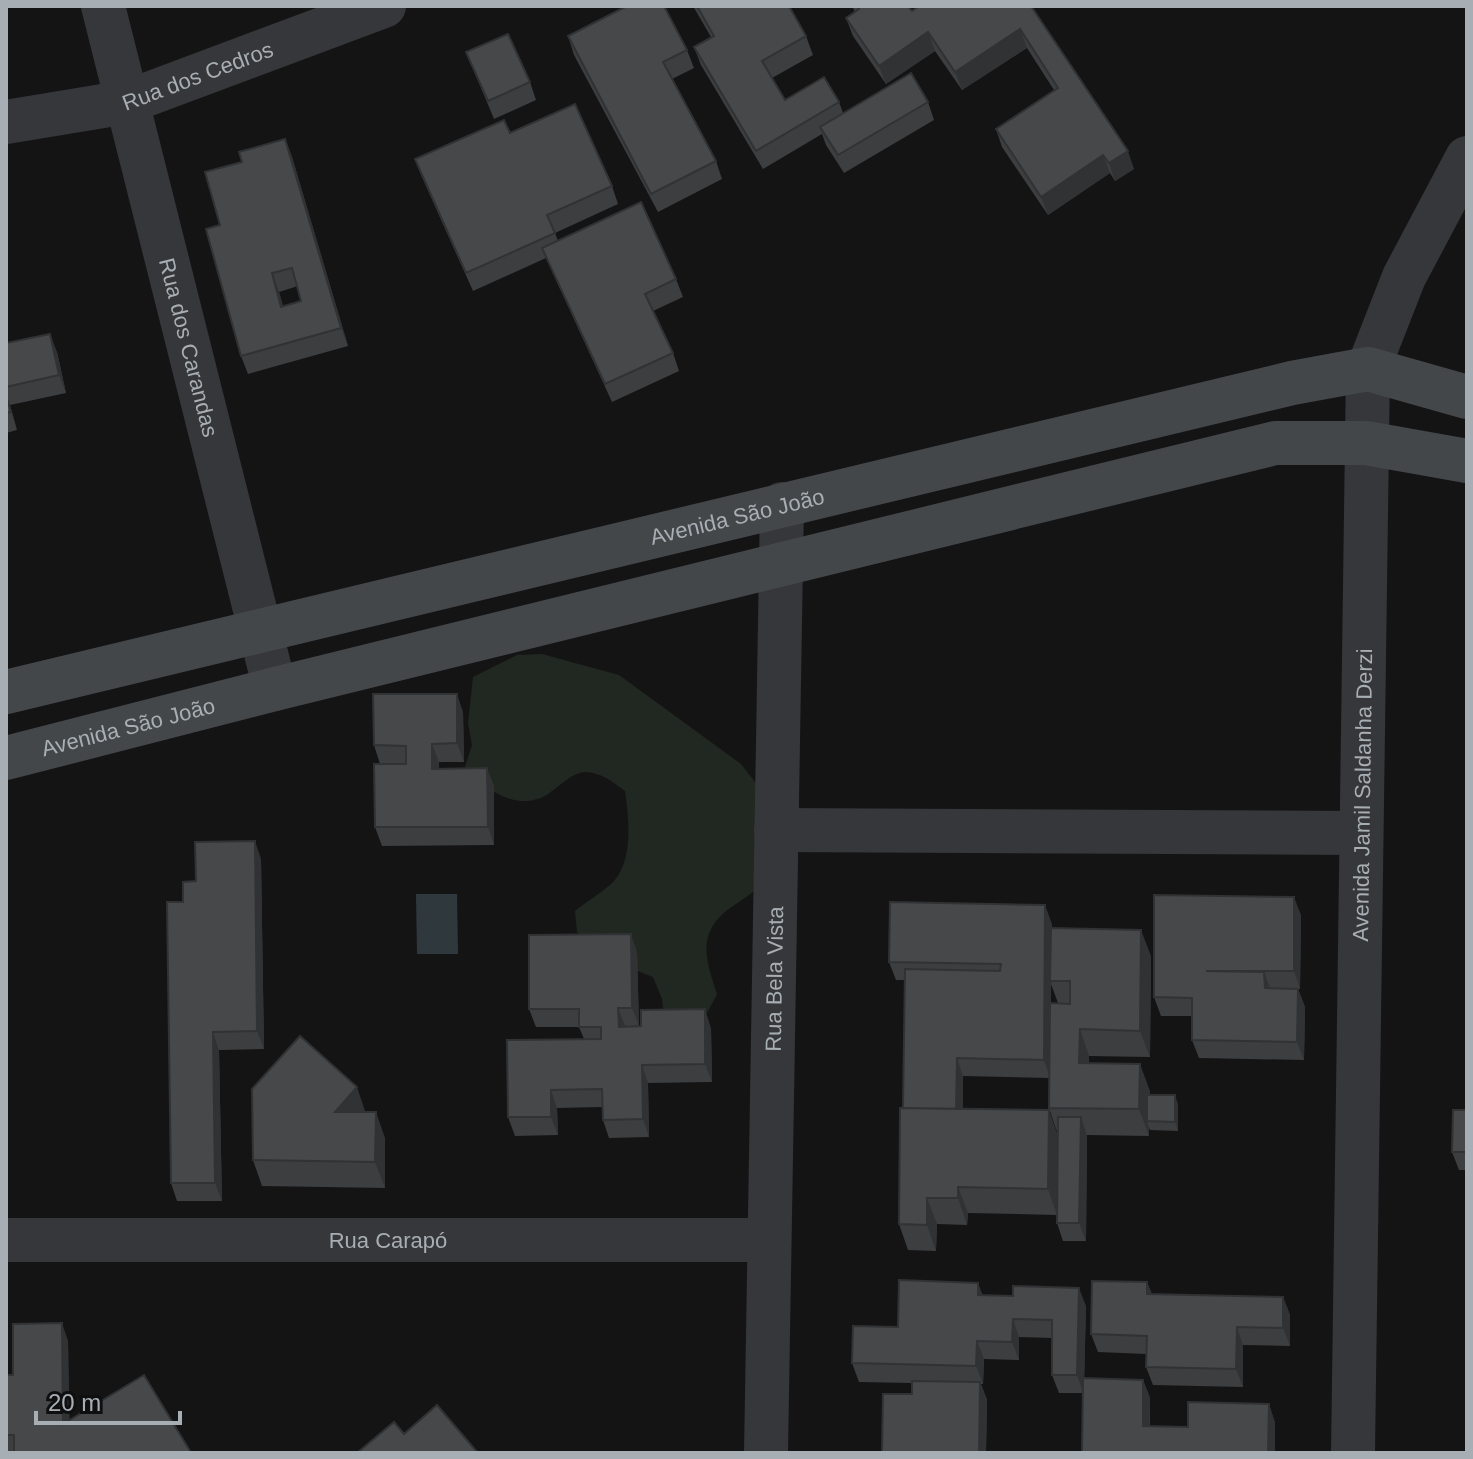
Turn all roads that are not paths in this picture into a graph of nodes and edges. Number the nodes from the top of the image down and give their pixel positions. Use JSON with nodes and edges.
{"nodes":[{"id":1,"x":103,"y":6,"type":"edge"},
{"id":2,"x":384,"y":6,"type":"edge"},
{"id":3,"x":127,"y":102,"type":"junction"},
{"id":4,"x":6,"y":122,"type":"edge"},
{"id":5,"x":1467,"y":158,"type":"edge"},
{"id":6,"x":1368,"y":369,"type":"junction"},
{"id":7,"x":1467,"y":397,"type":"edge"},
{"id":8,"x":1366,"y":443,"type":"junction"},
{"id":9,"x":1467,"y":461,"type":"edge"},
{"id":10,"x":782,"y":504,"type":"junction"},
{"id":11,"x":780,"y":565,"type":"junction"},
{"id":12,"x":259,"y":629,"type":"junction"},
{"id":13,"x":275,"y":689,"type":"junction"},
{"id":14,"x":6,"y":692,"type":"edge"},
{"id":15,"x":6,"y":758,"type":"edge"},
{"id":16,"x":776,"y":830,"type":"junction"},
{"id":17,"x":1361,"y":833,"type":"junction"},
{"id":18,"x":6,"y":1240,"type":"edge"},
{"id":19,"x":769,"y":1240,"type":"junction"},
{"id":20,"x":766,"y":1453,"type":"edge"},
{"id":21,"x":1353,"y":1453,"type":"edge"}],
"edges":[{"from":1,"to":3,"type":"street","name":"Rua dos Carandas"},
{"from":2,"to":3,"type":"street","name":"Rua dos Cedros"},
{"from":3,"to":4,"type":"street","name":"Rua dos Cedros"},
{"from":3,"to":12,"type":"street","name":"Rua dos Carandas"},
{"from":5,"to":6,"type":"street","name":"Avenida Jamil Saldanha Derzi"},
{"from":6,"to":7,"type":"street","name":"Avenida São João"},
{"from":6,"to":8,"type":"street","name":"Avenida Jamil Saldanha Derzi"},
{"from":6,"to":10,"type":"street","name":"Avenida São João"},
{"from":8,"to":9,"type":"street","name":"Avenida São João"},
{"from":8,"to":11,"type":"street","name":"Avenida São João"},
{"from":8,"to":17,"type":"street","name":"Avenida Jamil Saldanha Derzi"},
{"from":10,"to":11,"type":"street","name":"Rua Bela Vista"},
{"from":10,"to":12,"type":"street","name":"Avenida São João"},
{"from":11,"to":13,"type":"street","name":"Avenida São João"},
{"from":11,"to":16,"type":"street","name":"Rua Bela Vista"},
{"from":12,"to":13,"type":"street","name":"Rua dos Carandas"},
{"from":12,"to":14,"type":"street","name":"Avenida São João"},
{"from":13,"to":15,"type":"street","name":"Avenida São João"},
{"from":16,"to":17,"type":"street"},
{"from":16,"to":19,"type":"street","name":"Rua Bela Vista"},
{"from":17,"to":21,"type":"street","name":"Avenida Jamil Saldanha Derzi"},
{"from":18,"to":19,"type":"street","name":"Rua Carapó"},
{"from":19,"to":20,"type":"street","name":"Rua Bela Vista"}]}
